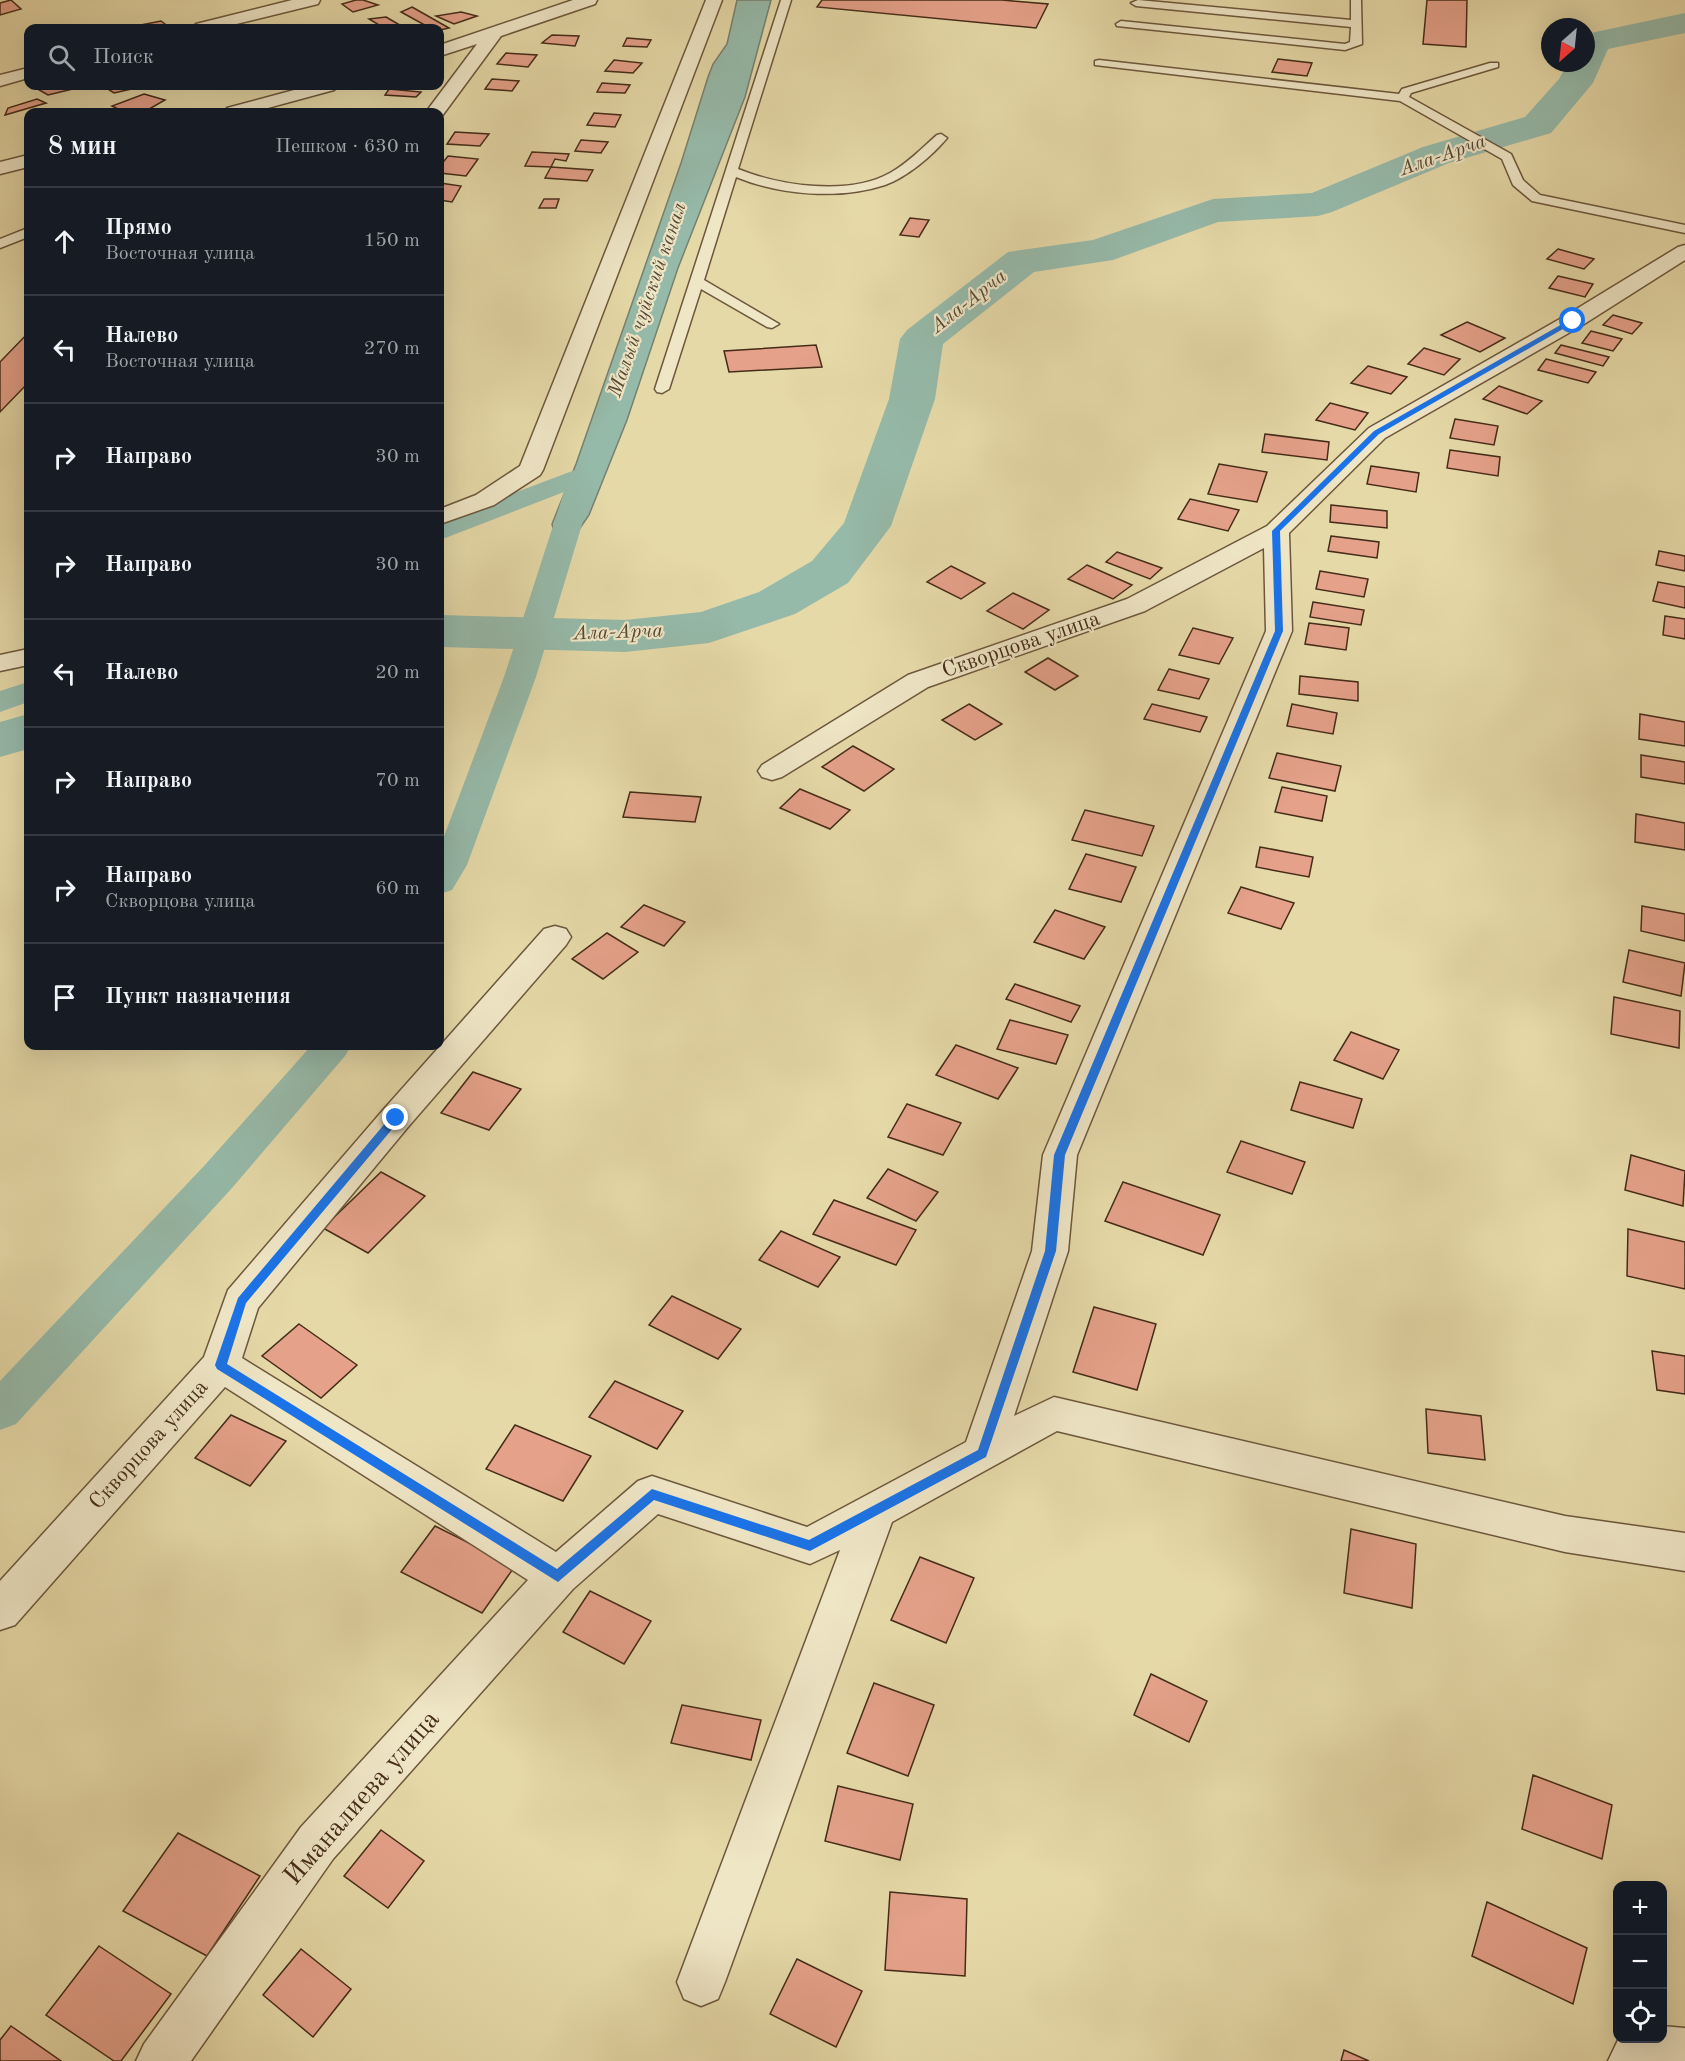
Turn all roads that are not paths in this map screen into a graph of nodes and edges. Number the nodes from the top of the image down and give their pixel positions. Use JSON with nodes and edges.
{"nodes":[{"id":1,"x":312,"y":0,"type":"edge"},
{"id":2,"x":590,"y":0,"type":"edge"},
{"id":3,"x":714,"y":0,"type":"edge"},
{"id":4,"x":786,"y":0,"type":"edge"},
{"id":5,"x":1356,"y":0,"type":"edge"},
{"id":6,"x":1136,"y":3,"type":"dead end"},
{"id":7,"x":218,"y":24,"type":"edge"},
{"id":8,"x":1121,"y":24,"type":"dead end"},
{"id":9,"x":1356,"y":24,"type":"junction"},
{"id":10,"x":495,"y":33,"type":"junction"},
{"id":11,"x":444,"y":50,"type":"edge"},
{"id":12,"x":1099,"y":63,"type":"dead end"},
{"id":13,"x":1494,"y":65,"type":"dead end"},
{"id":14,"x":24,"y":75,"type":"edge"},
{"id":15,"x":0,"y":81,"type":"edge"},
{"id":16,"x":314,"y":90,"type":"edge"},
{"id":17,"x":1403,"y":98,"type":"junction"},
{"id":18,"x":248,"y":108,"type":"edge"},
{"id":19,"x":438,"y":108,"type":"edge"},
{"id":20,"x":941,"y":138,"type":"dead end"},
{"id":21,"x":24,"y":162,"type":"edge"},
{"id":22,"x":0,"y":168,"type":"edge"},
{"id":23,"x":731,"y":170,"type":"junction"},
{"id":24,"x":1685,"y":229,"type":"edge"},
{"id":25,"x":24,"y":234,"type":"edge"},
{"id":26,"x":0,"y":244,"type":"edge"},
{"id":27,"x":1685,"y":251,"type":"edge"},
{"id":28,"x":1674,"y":268,"type":"edge"},
{"id":29,"x":696,"y":281,"type":"junction"},
{"id":30,"x":772,"y":324,"type":"dead end"},
{"id":31,"x":662,"y":389,"type":"dead end"},
{"id":32,"x":444,"y":515,"type":"edge"},
{"id":33,"x":1276,"y":531,"type":"junction"},
{"id":34,"x":24,"y":658,"type":"edge"},
{"id":35,"x":0,"y":663,"type":"edge"},
{"id":36,"x":772,"y":771,"type":"dead end"},
{"id":37,"x":555,"y":937,"type":"dead end"},
{"id":38,"x":221,"y":1365,"type":"junction"},
{"id":39,"x":982,"y":1453,"type":"junction"},
{"id":40,"x":876,"y":1510,"type":"junction"},
{"id":41,"x":1685,"y":1552,"type":"edge"},
{"id":42,"x":558,"y":1576,"type":"junction"},
{"id":43,"x":0,"y":1611,"type":"edge"},
{"id":44,"x":701,"y":1982,"type":"dead end"},
{"id":45,"x":1685,"y":2053,"type":"edge"},
{"id":46,"x":161,"y":2061,"type":"edge"},
{"id":47,"x":1633,"y":2061,"type":"edge"}],
"edges":[{"from":1,"to":7,"type":"street"},
{"from":2,"to":10,"type":"street"},
{"from":3,"to":32,"type":"street"},
{"from":4,"to":23,"type":"lane"},
{"from":5,"to":9,"type":"lane"},
{"from":6,"to":9,"type":"lane"},
{"from":8,"to":9,"type":"lane"},
{"from":10,"to":11,"type":"street"},
{"from":10,"to":19,"type":"street"},
{"from":12,"to":17,"type":"lane"},
{"from":13,"to":17,"type":"lane"},
{"from":14,"to":15,"type":"street"},
{"from":16,"to":18,"type":"street"},
{"from":17,"to":24,"type":"lane"},
{"from":20,"to":23,"type":"lane"},
{"from":21,"to":22,"type":"street"},
{"from":23,"to":29,"type":"lane"},
{"from":25,"to":26,"type":"lane"},
{"from":27,"to":28,"type":"street","name":"Скворцова улица"},
{"from":28,"to":33,"type":"street","name":"Скворцова улица"},
{"from":29,"to":30,"type":"lane"},
{"from":29,"to":31,"type":"lane"},
{"from":33,"to":36,"type":"street","name":"Скворцова улица"},
{"from":33,"to":39,"type":"street"},
{"from":34,"to":35,"type":"street"},
{"from":37,"to":38,"type":"street","name":"Скворцова улица"},
{"from":38,"to":42,"type":"street"},
{"from":38,"to":43,"type":"street","name":"Скворцова улица"},
{"from":39,"to":40,"type":"street"},
{"from":39,"to":41,"type":"street"},
{"from":40,"to":42,"type":"street","name":"Иманалиева улица"},
{"from":40,"to":44,"type":"street"},
{"from":42,"to":46,"type":"street","name":"Иманалиева улица"},
{"from":45,"to":47,"type":"street"}]}
